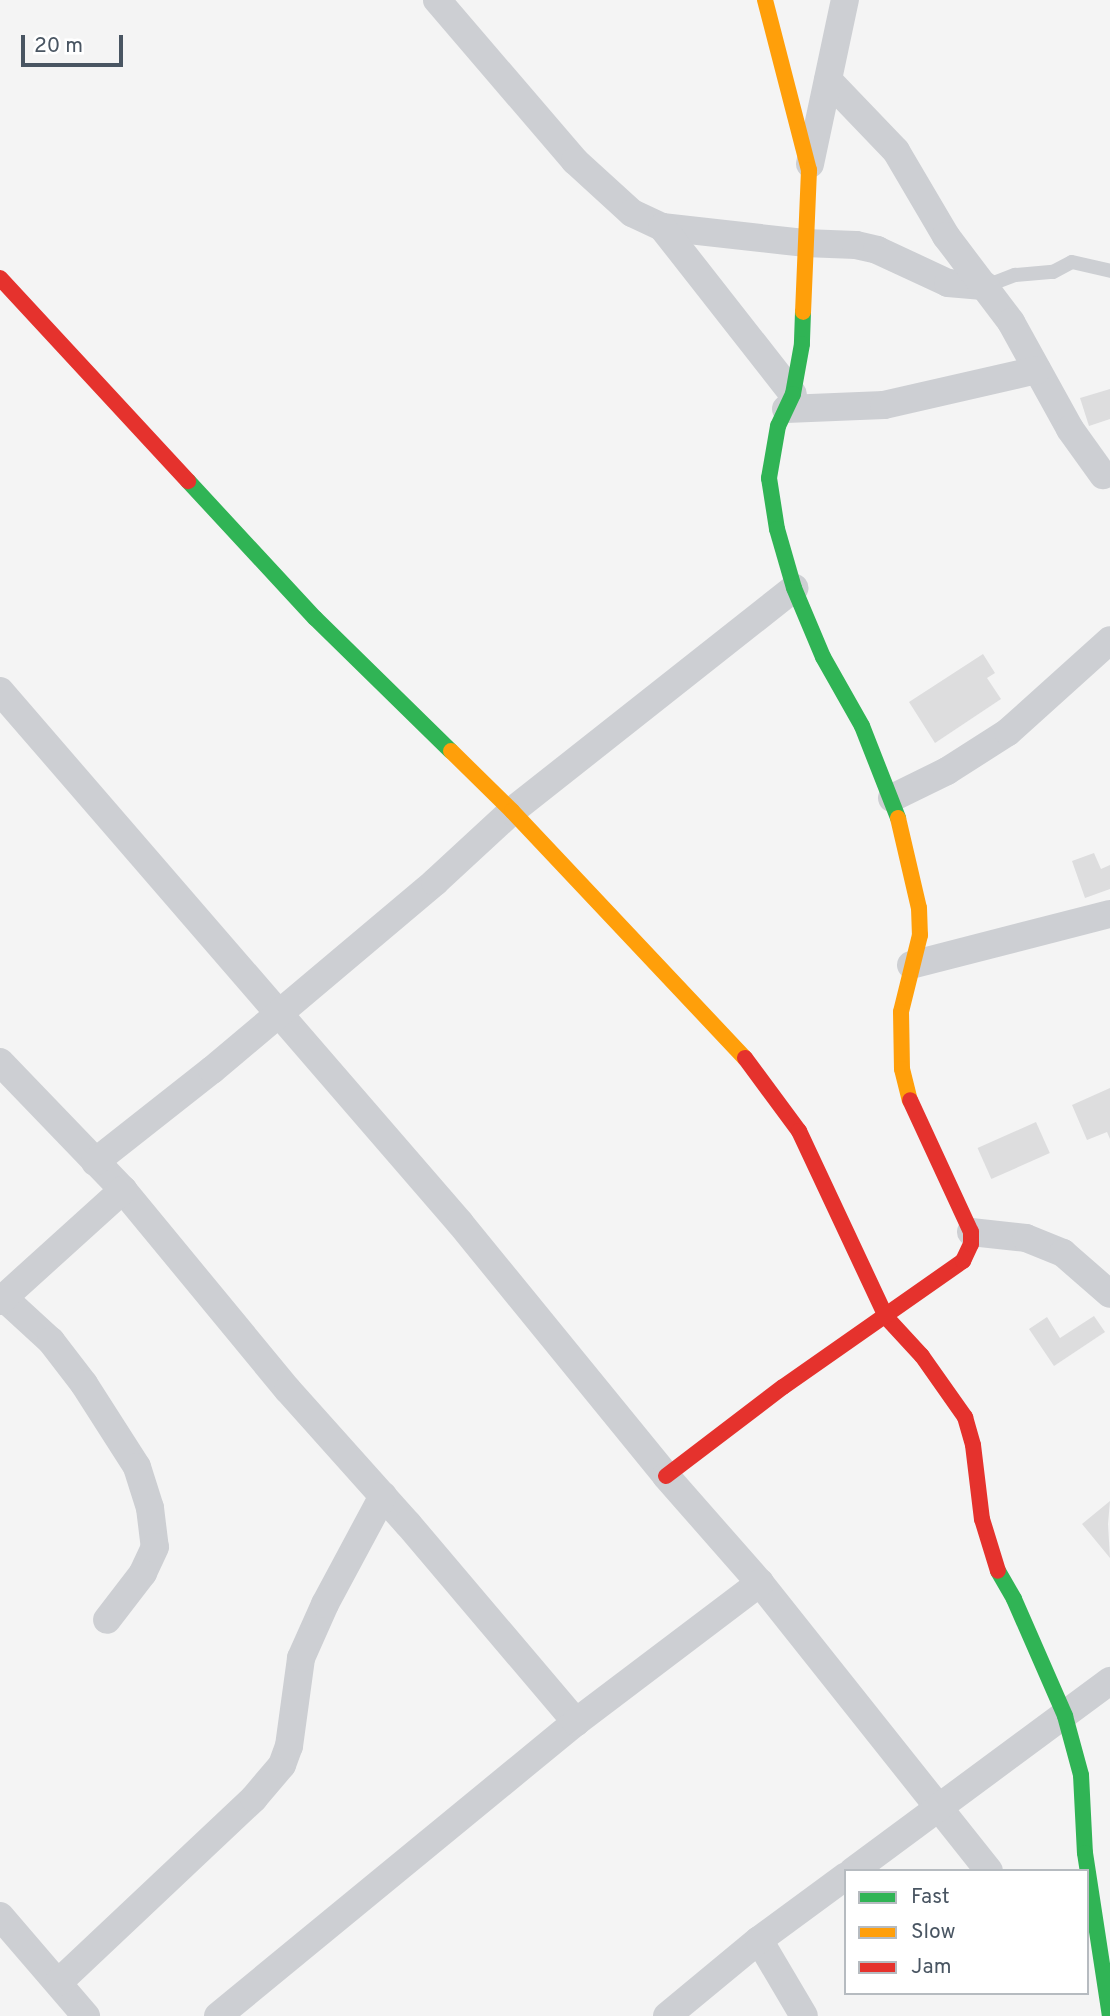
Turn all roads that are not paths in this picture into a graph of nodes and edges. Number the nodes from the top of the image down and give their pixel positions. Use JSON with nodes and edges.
{"nodes":[{"id":1,"x":437,"y":0,"type":"edge"},
{"id":2,"x":765,"y":0,"type":"edge"},
{"id":3,"x":845,"y":0,"type":"edge"},
{"id":4,"x":828,"y":80,"type":"junction"},
{"id":5,"x":809,"y":170,"type":"junction"},
{"id":6,"x":662,"y":227,"type":"junction"},
{"id":7,"x":804,"y":243,"type":"junction"},
{"id":8,"x":1110,"y":271,"type":"edge"},
{"id":9,"x":0,"y":278,"type":"edge"},
{"id":10,"x":986,"y":286,"type":"junction"},
{"id":11,"x":1037,"y":370,"type":"junction"},
{"id":12,"x":789,"y":401,"type":"junction"},
{"id":13,"x":1103,"y":475,"type":"dead end"},
{"id":14,"x":794,"y":588,"type":"junction"},
{"id":15,"x":1110,"y":640,"type":"edge"},
{"id":16,"x":0,"y":691,"type":"edge"},
{"id":17,"x":892,"y":798,"type":"junction"},
{"id":18,"x":512,"y":811,"type":"junction"},
{"id":19,"x":1110,"y":914,"type":"edge"},
{"id":20,"x":911,"y":965,"type":"junction"},
{"id":21,"x":280,"y":1012,"type":"junction"},
{"id":22,"x":0,"y":1062,"type":"edge"},
{"id":23,"x":95,"y":1162,"type":"junction"},
{"id":24,"x":123,"y":1190,"type":"junction"},
{"id":25,"x":971,"y":1232,"type":"junction"},
{"id":26,"x":1110,"y":1294,"type":"edge"},
{"id":27,"x":2,"y":1299,"type":"edge"},
{"id":28,"x":886,"y":1317,"type":"junction"},
{"id":29,"x":666,"y":1476,"type":"junction"},
{"id":30,"x":383,"y":1496,"type":"junction"},
{"id":31,"x":760,"y":1583,"type":"junction"},
{"id":32,"x":107,"y":1620,"type":"dead end"},
{"id":33,"x":1110,"y":1681,"type":"edge"},
{"id":34,"x":1065,"y":1716,"type":"junction"},
{"id":35,"x":576,"y":1721,"type":"junction"},
{"id":36,"x":938,"y":1808,"type":"junction"},
{"id":37,"x":856,"y":1869,"type":"edge"},
{"id":38,"x":987,"y":1869,"type":"edge"},
{"id":39,"x":1087,"y":1869,"type":"edge"},
{"id":40,"x":844,"y":1877,"type":"edge"},
{"id":41,"x":1089,"y":1880,"type":"edge"},
{"id":42,"x":0,"y":1916,"type":"edge"},
{"id":43,"x":759,"y":1940,"type":"junction"},
{"id":44,"x":59,"y":1982,"type":"junction"},
{"id":45,"x":1089,"y":1993,"type":"edge"},
{"id":46,"x":86,"y":2016,"type":"edge"},
{"id":47,"x":218,"y":2016,"type":"edge"},
{"id":48,"x":667,"y":2016,"type":"edge"},
{"id":49,"x":804,"y":2016,"type":"edge"},
{"id":50,"x":1109,"y":2016,"type":"edge"}],
"edges":[{"from":1,"to":6,"type":"street"},
{"from":2,"to":5,"type":"street"},
{"from":3,"to":4,"type":"street"},
{"from":4,"to":5,"type":"street"},
{"from":4,"to":10,"type":"street"},
{"from":5,"to":7,"type":"street"},
{"from":6,"to":7,"type":"street"},
{"from":6,"to":12,"type":"street"},
{"from":7,"to":10,"type":"street"},
{"from":7,"to":12,"type":"street"},
{"from":8,"to":10,"type":"lane"},
{"from":9,"to":18,"type":"street"},
{"from":10,"to":11,"type":"street"},
{"from":11,"to":12,"type":"street"},
{"from":11,"to":13,"type":"street"},
{"from":12,"to":14,"type":"street"},
{"from":14,"to":17,"type":"street"},
{"from":14,"to":18,"type":"street"},
{"from":15,"to":17,"type":"street"},
{"from":16,"to":21,"type":"street"},
{"from":17,"to":20,"type":"street"},
{"from":18,"to":21,"type":"street"},
{"from":18,"to":28,"type":"street"},
{"from":19,"to":20,"type":"street"},
{"from":20,"to":25,"type":"street"},
{"from":21,"to":23,"type":"street"},
{"from":21,"to":29,"type":"street"},
{"from":22,"to":23,"type":"street"},
{"from":23,"to":24,"type":"street"},
{"from":24,"to":27,"type":"street"},
{"from":24,"to":30,"type":"street"},
{"from":25,"to":26,"type":"street"},
{"from":25,"to":28,"type":"street"},
{"from":27,"to":32,"type":"street"},
{"from":28,"to":29,"type":"street"},
{"from":28,"to":34,"type":"street"},
{"from":29,"to":31,"type":"street"},
{"from":30,"to":35,"type":"street"},
{"from":30,"to":44,"type":"street"},
{"from":31,"to":35,"type":"street"},
{"from":31,"to":36,"type":"street"},
{"from":33,"to":34,"type":"street"},
{"from":34,"to":36,"type":"street"},
{"from":34,"to":39,"type":"street"},
{"from":35,"to":47,"type":"street"},
{"from":36,"to":37,"type":"street"},
{"from":36,"to":38,"type":"street"},
{"from":40,"to":43,"type":"street"},
{"from":41,"to":50,"type":"street"},
{"from":42,"to":44,"type":"street"},
{"from":43,"to":48,"type":"street"},
{"from":43,"to":49,"type":"street"},
{"from":44,"to":46,"type":"street"},
{"from":45,"to":50,"type":"street"}]}
